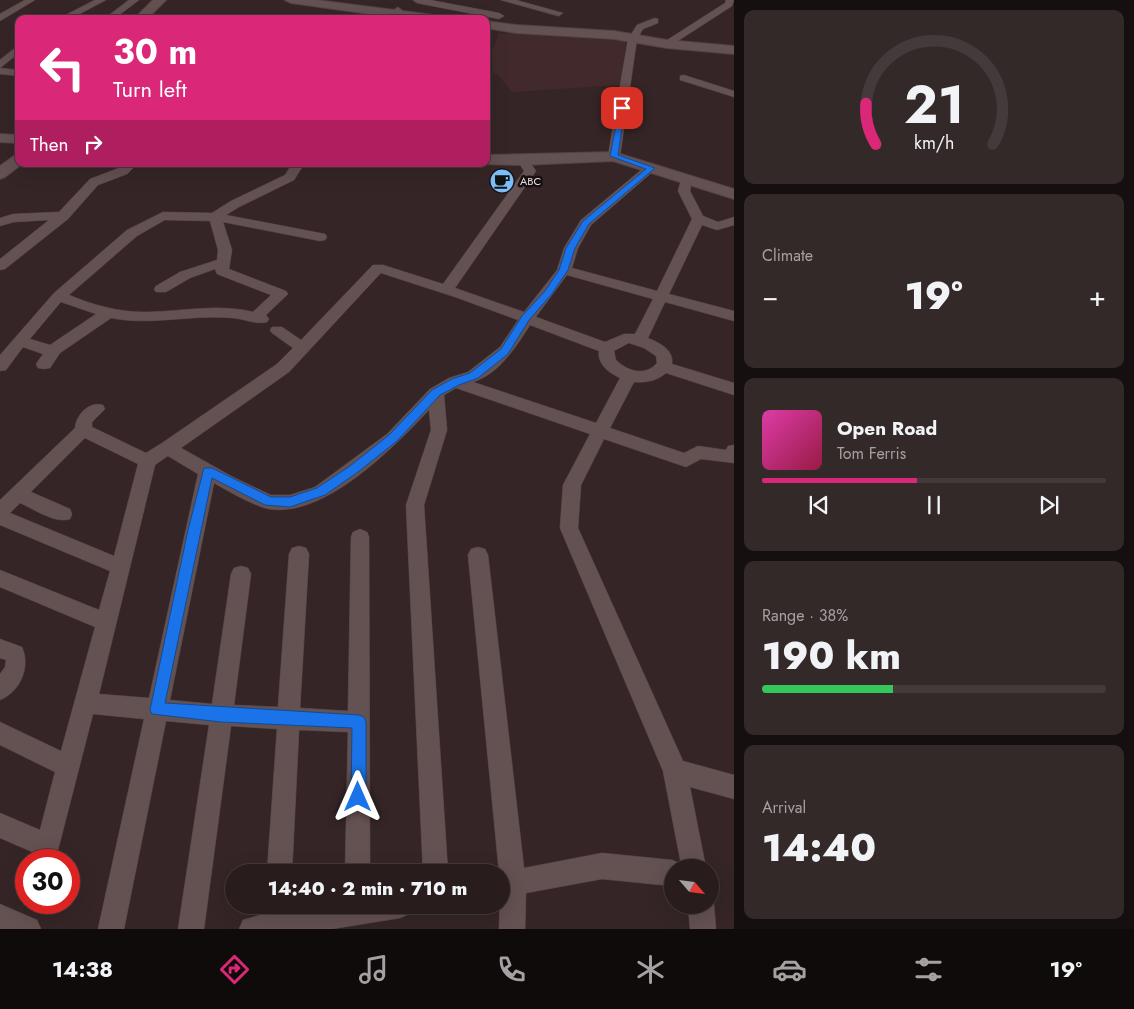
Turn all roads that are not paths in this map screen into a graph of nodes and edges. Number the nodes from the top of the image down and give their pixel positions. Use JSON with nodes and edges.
{"nodes":[{"id":1,"x":10,"y":0,"type":"edge"},
{"id":2,"x":102,"y":0,"type":"edge"},
{"id":3,"x":135,"y":0,"type":"edge"},
{"id":4,"x":160,"y":0,"type":"edge"},
{"id":5,"x":172,"y":0,"type":"edge"},
{"id":6,"x":291,"y":0,"type":"edge"},
{"id":7,"x":319,"y":0,"type":"edge"},
{"id":8,"x":417,"y":0,"type":"edge"},
{"id":9,"x":499,"y":0,"type":"edge"},
{"id":10,"x":505,"y":0,"type":"edge"},
{"id":11,"x":730,"y":0,"type":"edge"},
{"id":12,"x":27,"y":2,"type":"edge"},
{"id":13,"x":440,"y":2,"type":"edge"},
{"id":14,"x":559,"y":13,"type":"dead end"},
{"id":15,"x":393,"y":14,"type":"edge"},
{"id":16,"x":70,"y":15,"type":"edge"},
{"id":17,"x":114,"y":15,"type":"edge"},
{"id":18,"x":144,"y":15,"type":"edge"},
{"id":19,"x":157,"y":15,"type":"edge"},
{"id":20,"x":472,"y":15,"type":"edge"},
{"id":21,"x":0,"y":18,"type":"edge"},
{"id":22,"x":655,"y":21,"type":"dead end"},
{"id":23,"x":492,"y":23,"type":"edge"},
{"id":24,"x":632,"y":38,"type":"junction"},
{"id":25,"x":667,"y":44,"type":"junction"},
{"id":26,"x":734,"y":50,"type":"edge"},
{"id":27,"x":15,"y":52,"type":"edge"},
{"id":28,"x":0,"y":65,"type":"edge"},
{"id":29,"x":0,"y":71,"type":"edge"},
{"id":30,"x":15,"y":72,"type":"edge"},
{"id":31,"x":684,"y":78,"type":"dead end"},
{"id":32,"x":734,"y":94,"type":"edge"},
{"id":33,"x":0,"y":138,"type":"edge"},
{"id":34,"x":15,"y":139,"type":"edge"},
{"id":35,"x":614,"y":156,"type":"junction"},
{"id":36,"x":490,"y":160,"type":"edge"},
{"id":37,"x":523,"y":160,"type":"junction"},
{"id":38,"x":15,"y":162,"type":"edge"},
{"id":39,"x":128,"y":167,"type":"edge"},
{"id":40,"x":296,"y":167,"type":"edge"},
{"id":41,"x":651,"y":168,"type":"junction"},
{"id":42,"x":0,"y":174,"type":"edge"},
{"id":43,"x":686,"y":179,"type":"junction"},
{"id":44,"x":734,"y":194,"type":"edge"},
{"id":45,"x":63,"y":216,"type":"junction"},
{"id":46,"x":215,"y":217,"type":"junction"},
{"id":47,"x":698,"y":220,"type":"junction"},
{"id":48,"x":734,"y":221,"type":"edge"},
{"id":49,"x":0,"y":222,"type":"edge"},
{"id":50,"x":320,"y":237,"type":"dead end"},
{"id":51,"x":223,"y":262,"type":"junction"},
{"id":52,"x":0,"y":266,"type":"edge"},
{"id":53,"x":564,"y":270,"type":"junction"},
{"id":54,"x":161,"y":289,"type":"dead end"},
{"id":55,"x":446,"y":290,"type":"junction"},
{"id":56,"x":59,"y":296,"type":"junction"},
{"id":57,"x":661,"y":296,"type":"junction"},
{"id":58,"x":108,"y":313,"type":"junction"},
{"id":59,"x":734,"y":316,"type":"edge"},
{"id":60,"x":526,"y":318,"type":"junction"},
{"id":61,"x":277,"y":330,"type":"dead end"},
{"id":62,"x":640,"y":340,"type":"junction"},
{"id":63,"x":20,"y":341,"type":"junction"},
{"id":64,"x":303,"y":348,"type":"junction"},
{"id":65,"x":607,"y":348,"type":"junction"},
{"id":66,"x":0,"y":366,"type":"edge"},
{"id":67,"x":663,"y":367,"type":"junction"},
{"id":68,"x":629,"y":375,"type":"junction"},
{"id":69,"x":455,"y":382,"type":"junction"},
{"id":70,"x":734,"y":389,"type":"edge"},
{"id":71,"x":436,"y":392,"type":"junction"},
{"id":72,"x":97,"y":409,"type":"dead end"},
{"id":73,"x":83,"y":430,"type":"junction"},
{"id":74,"x":600,"y":431,"type":"junction"},
{"id":75,"x":168,"y":448,"type":"junction"},
{"id":76,"x":734,"y":450,"type":"edge"},
{"id":77,"x":147,"y":460,"type":"junction"},
{"id":78,"x":208,"y":471,"type":"junction"},
{"id":79,"x":18,"y":494,"type":"junction"},
{"id":80,"x":0,"y":511,"type":"edge"},
{"id":81,"x":63,"y":514,"type":"dead end"},
{"id":82,"x":0,"y":517,"type":"edge"},
{"id":83,"x":360,"y":537,"type":"dead end"},
{"id":84,"x":299,"y":554,"type":"dead end"},
{"id":85,"x":478,"y":555,"type":"dead end"},
{"id":86,"x":121,"y":567,"type":"junction"},
{"id":87,"x":241,"y":574,"type":"dead end"},
{"id":88,"x":0,"y":578,"type":"edge"},
{"id":89,"x":105,"y":622,"type":"junction"},
{"id":90,"x":0,"y":648,"type":"edge"},
{"id":91,"x":0,"y":690,"type":"edge"},
{"id":92,"x":84,"y":703,"type":"junction"},
{"id":93,"x":157,"y":710,"type":"junction"},
{"id":94,"x":221,"y":715,"type":"junction"},
{"id":95,"x":289,"y":719,"type":"junction"},
{"id":96,"x":359,"y":722,"type":"junction"},
{"id":97,"x":0,"y":733,"type":"edge"},
{"id":98,"x":68,"y":766,"type":"junction"},
{"id":99,"x":675,"y":771,"type":"junction"},
{"id":100,"x":734,"y":787,"type":"edge"},
{"id":101,"x":0,"y":825,"type":"edge"},
{"id":102,"x":692,"y":859,"type":"edge"},
{"id":103,"x":280,"y":864,"type":"edge"},
{"id":104,"x":358,"y":864,"type":"edge"},
{"id":105,"x":436,"y":864,"type":"edge"},
{"id":106,"x":505,"y":864,"type":"edge"},
{"id":107,"x":664,"y":872,"type":"edge"},
{"id":108,"x":510,"y":883,"type":"edge"},
{"id":109,"x":510,"y":911,"type":"edge"},
{"id":110,"x":317,"y":914,"type":"edge"},
{"id":111,"x":702,"y":914,"type":"edge"},
{"id":112,"x":0,"y":917,"type":"edge"},
{"id":113,"x":268,"y":920,"type":"edge"},
{"id":114,"x":28,"y":929,"type":"edge"},
{"id":115,"x":111,"y":929,"type":"edge"},
{"id":116,"x":191,"y":929,"type":"edge"},
{"id":117,"x":512,"y":929,"type":"edge"},
{"id":118,"x":703,"y":929,"type":"edge"}],
"edges":[{"from":1,"to":12,"type":"street"},
{"from":2,"to":16,"type":"street"},
{"from":3,"to":17,"type":"street"},
{"from":4,"to":18,"type":"street"},
{"from":5,"to":19,"type":"street"},
{"from":6,"to":15,"type":"street"},
{"from":7,"to":15,"type":"street"},
{"from":8,"to":13,"type":"street"},
{"from":9,"to":23,"type":"street"},
{"from":10,"to":14,"type":"street"},
{"from":11,"to":25,"type":"street"},
{"from":12,"to":21,"type":"street"},
{"from":13,"to":20,"type":"street"},
{"from":22,"to":24,"type":"street"},
{"from":23,"to":24,"type":"street"},
{"from":24,"to":25,"type":"street"},
{"from":24,"to":35,"type":"street"},
{"from":25,"to":26,"type":"street"},
{"from":27,"to":28,"type":"street"},
{"from":29,"to":30,"type":"street"},
{"from":31,"to":32,"type":"street"},
{"from":33,"to":34,"type":"street"},
{"from":35,"to":37,"type":"street"},
{"from":35,"to":41,"type":"street"},
{"from":36,"to":37,"type":"street"},
{"from":37,"to":55,"type":"street"},
{"from":38,"to":42,"type":"street"},
{"from":39,"to":45,"type":"street"},
{"from":40,"to":46,"type":"street"},
{"from":41,"to":43,"type":"street"},
{"from":41,"to":53,"type":"street"},
{"from":43,"to":44,"type":"street"},
{"from":43,"to":47,"type":"street"},
{"from":45,"to":49,"type":"street"},
{"from":45,"to":52,"type":"street"},
{"from":46,"to":50,"type":"street"},
{"from":46,"to":51,"type":"street"},
{"from":46,"to":56,"type":"street"},
{"from":47,"to":48,"type":"street"},
{"from":47,"to":57,"type":"street"},
{"from":51,"to":54,"type":"street"},
{"from":51,"to":58,"type":"street"},
{"from":53,"to":57,"type":"street"},
{"from":53,"to":60,"type":"street"},
{"from":55,"to":60,"type":"street"},
{"from":55,"to":64,"type":"street"},
{"from":56,"to":58,"type":"street"},
{"from":56,"to":63,"type":"street"},
{"from":57,"to":59,"type":"street"},
{"from":57,"to":62,"type":"street"},
{"from":58,"to":63,"type":"street"},
{"from":60,"to":65,"type":"street"},
{"from":60,"to":69,"type":"street"},
{"from":61,"to":64,"type":"street"},
{"from":62,"to":65,"type":"street"},
{"from":62,"to":67,"type":"street"},
{"from":63,"to":66,"type":"street"},
{"from":64,"to":75,"type":"street"},
{"from":65,"to":68,"type":"street"},
{"from":67,"to":68,"type":"street"},
{"from":67,"to":70,"type":"street"},
{"from":68,"to":74,"type":"street"},
{"from":69,"to":71,"type":"street"},
{"from":69,"to":74,"type":"street"},
{"from":71,"to":78,"type":"street"},
{"from":71,"to":105,"type":"street"},
{"from":72,"to":73,"type":"street"},
{"from":73,"to":77,"type":"street"},
{"from":73,"to":79,"type":"street"},
{"from":74,"to":76,"type":"street"},
{"from":74,"to":99,"type":"street"},
{"from":75,"to":77,"type":"street"},
{"from":75,"to":78,"type":"street"},
{"from":77,"to":86,"type":"street"},
{"from":78,"to":93,"type":"street"},
{"from":79,"to":80,"type":"street"},
{"from":79,"to":81,"type":"street"},
{"from":82,"to":86,"type":"street"},
{"from":83,"to":96,"type":"street"},
{"from":84,"to":95,"type":"street"},
{"from":85,"to":106,"type":"street"},
{"from":86,"to":89,"type":"street"},
{"from":87,"to":94,"type":"street"},
{"from":88,"to":89,"type":"street"},
{"from":89,"to":92,"type":"street"},
{"from":90,"to":91,"type":"street"},
{"from":92,"to":93,"type":"street"},
{"from":92,"to":98,"type":"street"},
{"from":93,"to":94,"type":"street"},
{"from":93,"to":115,"type":"street"},
{"from":94,"to":95,"type":"street"},
{"from":94,"to":116,"type":"street"},
{"from":95,"to":96,"type":"street"},
{"from":95,"to":103,"type":"street"},
{"from":96,"to":104,"type":"street"},
{"from":97,"to":98,"type":"street"},
{"from":98,"to":101,"type":"street"},
{"from":99,"to":100,"type":"street"},
{"from":99,"to":102,"type":"street"},
{"from":107,"to":108,"type":"street"},
{"from":109,"to":117,"type":"street"},
{"from":110,"to":113,"type":"street"},
{"from":111,"to":118,"type":"street"},
{"from":112,"to":114,"type":"street"}]}
